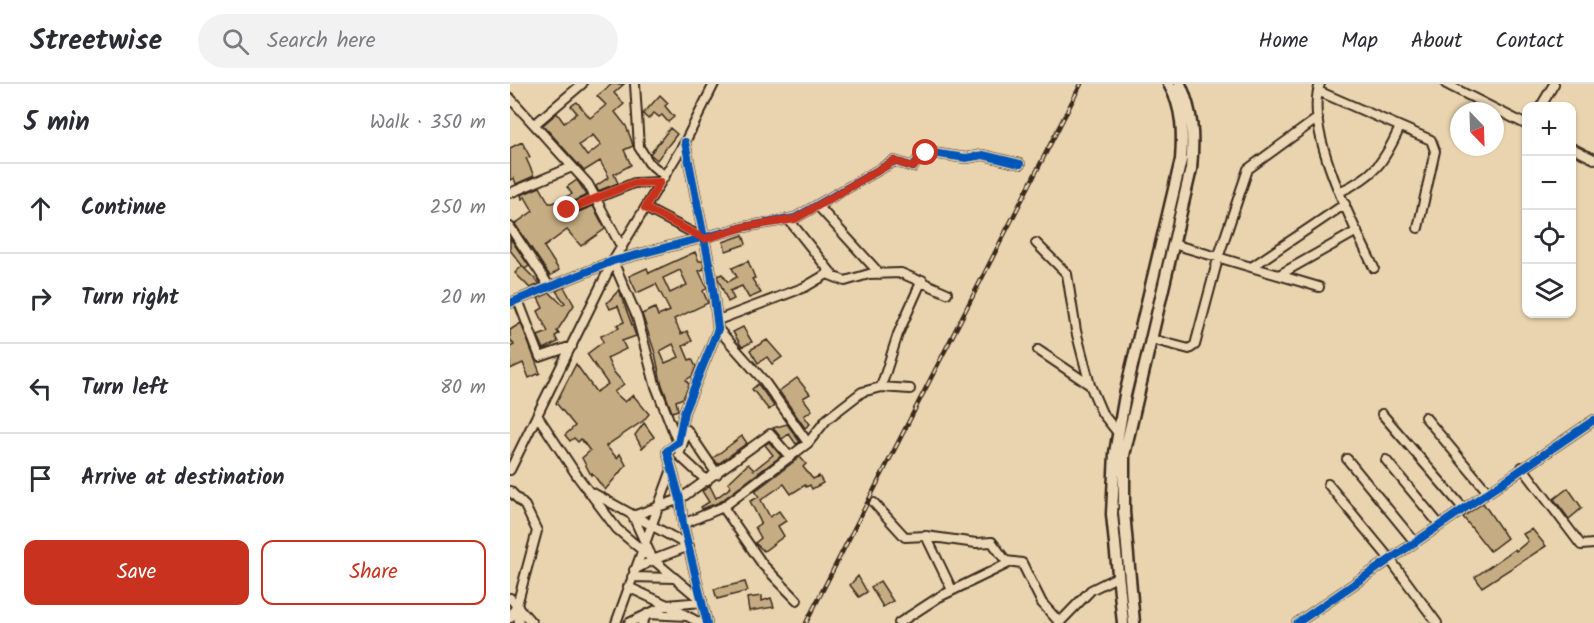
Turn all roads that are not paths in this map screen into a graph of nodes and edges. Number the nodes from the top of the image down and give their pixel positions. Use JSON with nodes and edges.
{"nodes":[{"id":1,"x":582,"y":84,"type":"edge"},
{"id":2,"x":635,"y":84,"type":"edge"},
{"id":3,"x":714,"y":84,"type":"edge"},
{"id":4,"x":1169,"y":84,"type":"edge"},
{"id":5,"x":1180,"y":84,"type":"edge"},
{"id":6,"x":1446,"y":84,"type":"edge"},
{"id":7,"x":1554,"y":84,"type":"edge"},
{"id":8,"x":1319,"y":87,"type":"edge"},
{"id":9,"x":510,"y":98,"type":"edge"},
{"id":10,"x":1543,"y":102,"type":"edge"},
{"id":11,"x":1318,"y":118,"type":"junction"},
{"id":12,"x":1522,"y":122,"type":"edge"},
{"id":13,"x":535,"y":124,"type":"junction"},
{"id":14,"x":1400,"y":127,"type":"junction"},
{"id":15,"x":685,"y":142,"type":"junction"},
{"id":16,"x":1576,"y":150,"type":"edge"},
{"id":17,"x":1594,"y":159,"type":"edge"},
{"id":18,"x":1020,"y":164,"type":"dead end"},
{"id":19,"x":572,"y":167,"type":"junction"},
{"id":20,"x":662,"y":179,"type":"junction"},
{"id":21,"x":1339,"y":192,"type":"junction"},
{"id":22,"x":510,"y":193,"type":"edge"},
{"id":23,"x":597,"y":198,"type":"junction"},
{"id":24,"x":1345,"y":204,"type":"junction"},
{"id":25,"x":818,"y":206,"type":"junction"},
{"id":26,"x":645,"y":208,"type":"junction"},
{"id":27,"x":567,"y":210,"type":"dead end"},
{"id":28,"x":789,"y":220,"type":"junction"},
{"id":29,"x":510,"y":227,"type":"edge"},
{"id":30,"x":1418,"y":228,"type":"dead end"},
{"id":31,"x":1357,"y":231,"type":"junction"},
{"id":32,"x":705,"y":239,"type":"junction"},
{"id":33,"x":1036,"y":243,"type":"dead end"},
{"id":34,"x":1173,"y":244,"type":"junction"},
{"id":35,"x":622,"y":248,"type":"junction"},
{"id":36,"x":1219,"y":255,"type":"junction"},
{"id":37,"x":613,"y":261,"type":"junction"},
{"id":38,"x":1252,"y":266,"type":"junction"},
{"id":39,"x":1374,"y":268,"type":"dead end"},
{"id":40,"x":880,"y":274,"type":"junction"},
{"id":41,"x":833,"y":275,"type":"junction"},
{"id":42,"x":1280,"y":275,"type":"junction"},
{"id":43,"x":922,"y":280,"type":"junction"},
{"id":44,"x":549,"y":286,"type":"junction"},
{"id":45,"x":1319,"y":287,"type":"dead end"},
{"id":46,"x":947,"y":293,"type":"dead end"},
{"id":47,"x":512,"y":302,"type":"edge"},
{"id":48,"x":718,"y":320,"type":"junction"},
{"id":49,"x":718,"y":329,"type":"junction"},
{"id":50,"x":1151,"y":339,"type":"junction"},
{"id":51,"x":572,"y":346,"type":"junction"},
{"id":52,"x":1038,"y":350,"type":"dead end"},
{"id":53,"x":1090,"y":385,"type":"junction"},
{"id":54,"x":881,"y":387,"type":"junction"},
{"id":55,"x":910,"y":389,"type":"dead end"},
{"id":56,"x":1382,"y":414,"type":"dead end"},
{"id":57,"x":537,"y":415,"type":"junction"},
{"id":58,"x":1425,"y":417,"type":"dead end"},
{"id":59,"x":1594,"y":420,"type":"edge"},
{"id":60,"x":1118,"y":433,"type":"junction"},
{"id":61,"x":678,"y":443,"type":"junction"},
{"id":62,"x":808,"y":443,"type":"junction"},
{"id":63,"x":790,"y":457,"type":"junction"},
{"id":64,"x":1347,"y":459,"type":"dead end"},
{"id":65,"x":1386,"y":460,"type":"dead end"},
{"id":66,"x":1522,"y":468,"type":"junction"},
{"id":67,"x":510,"y":470,"type":"edge"},
{"id":68,"x":671,"y":472,"type":"junction"},
{"id":69,"x":717,"y":474,"type":"junction"},
{"id":70,"x":707,"y":481,"type":"junction"},
{"id":71,"x":1328,"y":484,"type":"dead end"},
{"id":72,"x":510,"y":491,"type":"edge"},
{"id":73,"x":589,"y":491,"type":"junction"},
{"id":74,"x":1487,"y":491,"type":"junction"},
{"id":75,"x":680,"y":499,"type":"junction"},
{"id":76,"x":874,"y":503,"type":"dead end"},
{"id":77,"x":657,"y":507,"type":"junction"},
{"id":78,"x":723,"y":507,"type":"junction"},
{"id":79,"x":1463,"y":507,"type":"junction"},
{"id":80,"x":633,"y":516,"type":"junction"},
{"id":81,"x":683,"y":524,"type":"junction"},
{"id":82,"x":1439,"y":524,"type":"junction"},
{"id":83,"x":650,"y":525,"type":"junction"},
{"id":84,"x":926,"y":536,"type":"junction"},
{"id":85,"x":645,"y":540,"type":"junction"},
{"id":86,"x":1414,"y":541,"type":"junction"},
{"id":87,"x":1594,"y":544,"type":"edge"},
{"id":88,"x":688,"y":546,"type":"junction"},
{"id":89,"x":641,"y":550,"type":"junction"},
{"id":90,"x":1389,"y":558,"type":"junction"},
{"id":91,"x":653,"y":560,"type":"junction"},
{"id":92,"x":1009,"y":563,"type":"junction"},
{"id":93,"x":633,"y":573,"type":"junction"},
{"id":94,"x":1119,"y":576,"type":"junction"},
{"id":95,"x":674,"y":578,"type":"junction"},
{"id":96,"x":628,"y":587,"type":"junction"},
{"id":97,"x":952,"y":590,"type":"junction"},
{"id":98,"x":510,"y":598,"type":"edge"},
{"id":99,"x":797,"y":600,"type":"dead end"},
{"id":100,"x":702,"y":602,"type":"junction"},
{"id":101,"x":517,"y":605,"type":"junction"},
{"id":102,"x":667,"y":605,"type":"junction"},
{"id":103,"x":647,"y":614,"type":"junction"},
{"id":104,"x":688,"y":616,"type":"junction"},
{"id":105,"x":510,"y":618,"type":"edge"},
{"id":106,"x":1301,"y":622,"type":"edge"},
{"id":107,"x":519,"y":623,"type":"edge"},
{"id":108,"x":532,"y":623,"type":"edge"},
{"id":109,"x":616,"y":623,"type":"edge"},
{"id":110,"x":629,"y":623,"type":"edge"},
{"id":111,"x":642,"y":623,"type":"edge"},
{"id":112,"x":700,"y":623,"type":"edge"},
{"id":113,"x":707,"y":623,"type":"edge"},
{"id":114,"x":899,"y":623,"type":"edge"},
{"id":115,"x":1059,"y":623,"type":"edge"},
{"id":116,"x":1123,"y":623,"type":"edge"},
{"id":117,"x":1134,"y":623,"type":"edge"},
{"id":118,"x":1437,"y":623,"type":"edge"}],
"edges":[{"from":1,"to":13,"type":"street"},
{"from":2,"to":20,"type":"street"},
{"from":3,"to":15,"type":"street"},
{"from":4,"to":60,"type":"main road"},
{"from":5,"to":34,"type":"main road"},
{"from":6,"to":12,"type":"street"},
{"from":7,"to":10,"type":"street"},
{"from":8,"to":11,"type":"street"},
{"from":8,"to":14,"type":"street"},
{"from":9,"to":13,"type":"street"},
{"from":11,"to":21,"type":"street"},
{"from":11,"to":36,"type":"street"},
{"from":13,"to":19,"type":"street"},
{"from":14,"to":21,"type":"street"},
{"from":14,"to":30,"type":"street"},
{"from":15,"to":20,"type":"street"},
{"from":15,"to":32,"type":"street"},
{"from":16,"to":17,"type":"street"},
{"from":18,"to":25,"type":"street"},
{"from":19,"to":22,"type":"street"},
{"from":19,"to":23,"type":"street"},
{"from":20,"to":23,"type":"street"},
{"from":20,"to":26,"type":"street"},
{"from":21,"to":24,"type":"street"},
{"from":23,"to":27,"type":"street"},
{"from":23,"to":35,"type":"street"},
{"from":24,"to":31,"type":"street"},
{"from":24,"to":38,"type":"street"},
{"from":25,"to":28,"type":"street"},
{"from":25,"to":40,"type":"street"},
{"from":26,"to":32,"type":"street"},
{"from":26,"to":35,"type":"street"},
{"from":28,"to":32,"type":"street"},
{"from":28,"to":41,"type":"street"},
{"from":29,"to":44,"type":"street"},
{"from":31,"to":39,"type":"street"},
{"from":31,"to":42,"type":"street"},
{"from":32,"to":37,"type":"street"},
{"from":32,"to":48,"type":"street"},
{"from":33,"to":53,"type":"street"},
{"from":34,"to":36,"type":"street"},
{"from":34,"to":50,"type":"main road"},
{"from":35,"to":37,"type":"street"},
{"from":36,"to":38,"type":"street"},
{"from":36,"to":50,"type":"street"},
{"from":37,"to":44,"type":"street"},
{"from":37,"to":51,"type":"street"},
{"from":37,"to":61,"type":"street"},
{"from":38,"to":42,"type":"street"},
{"from":40,"to":41,"type":"street"},
{"from":40,"to":43,"type":"street"},
{"from":41,"to":48,"type":"street"},
{"from":42,"to":45,"type":"street"},
{"from":43,"to":46,"type":"street"},
{"from":43,"to":54,"type":"street"},
{"from":44,"to":47,"type":"street"},
{"from":47,"to":51,"type":"street"},
{"from":48,"to":49,"type":"street"},
{"from":49,"to":61,"type":"street"},
{"from":49,"to":62,"type":"street"},
{"from":50,"to":117,"type":"main road"},
{"from":51,"to":57,"type":"street"},
{"from":52,"to":53,"type":"street"},
{"from":53,"to":60,"type":"street"},
{"from":54,"to":55,"type":"street"},
{"from":54,"to":62,"type":"street"},
{"from":56,"to":79,"type":"street"},
{"from":57,"to":67,"type":"street"},
{"from":57,"to":73,"type":"street"},
{"from":58,"to":74,"type":"street"},
{"from":59,"to":66,"type":"street"},
{"from":60,"to":94,"type":"main road"},
{"from":61,"to":68,"type":"street"},
{"from":62,"to":63,"type":"street"},
{"from":63,"to":69,"type":"street"},
{"from":63,"to":78,"type":"street"},
{"from":64,"to":86,"type":"street"},
{"from":65,"to":82,"type":"street"},
{"from":66,"to":74,"type":"street"},
{"from":66,"to":87,"type":"street"},
{"from":68,"to":75,"type":"street"},
{"from":68,"to":77,"type":"street"},
{"from":69,"to":70,"type":"street"},
{"from":69,"to":70,"type":"street"},
{"from":70,"to":75,"type":"street"},
{"from":71,"to":90,"type":"street"},
{"from":72,"to":101,"type":"street"},
{"from":73,"to":80,"type":"street"},
{"from":73,"to":89,"type":"street"},
{"from":74,"to":79,"type":"street"},
{"from":75,"to":77,"type":"street"},
{"from":75,"to":81,"type":"street"},
{"from":76,"to":84,"type":"street"},
{"from":77,"to":80,"type":"street"},
{"from":77,"to":83,"type":"street"},
{"from":78,"to":81,"type":"street"},
{"from":78,"to":99,"type":"street"},
{"from":79,"to":82,"type":"street"},
{"from":80,"to":83,"type":"street"},
{"from":80,"to":85,"type":"street"},
{"from":81,"to":88,"type":"street"},
{"from":82,"to":86,"type":"street"},
{"from":83,"to":85,"type":"street"},
{"from":83,"to":88,"type":"street"},
{"from":84,"to":92,"type":"street"},
{"from":84,"to":97,"type":"street"},
{"from":85,"to":89,"type":"street"},
{"from":85,"to":91,"type":"street"},
{"from":86,"to":90,"type":"street"},
{"from":88,"to":91,"type":"street"},
{"from":88,"to":100,"type":"street"},
{"from":89,"to":91,"type":"street"},
{"from":89,"to":93,"type":"street"},
{"from":90,"to":106,"type":"street"},
{"from":90,"to":118,"type":"street"},
{"from":91,"to":93,"type":"street"},
{"from":91,"to":95,"type":"street"},
{"from":92,"to":97,"type":"street"},
{"from":92,"to":115,"type":"street"},
{"from":93,"to":95,"type":"street"},
{"from":93,"to":96,"type":"street"},
{"from":94,"to":115,"type":"street"},
{"from":94,"to":116,"type":"main road"},
{"from":95,"to":100,"type":"street"},
{"from":96,"to":102,"type":"street"},
{"from":96,"to":109,"type":"street"},
{"from":97,"to":114,"type":"street"},
{"from":98,"to":101,"type":"street"},
{"from":100,"to":102,"type":"street"},
{"from":100,"to":113,"type":"street"},
{"from":101,"to":105,"type":"street"},
{"from":101,"to":107,"type":"street"},
{"from":101,"to":108,"type":"street"},
{"from":102,"to":103,"type":"street"},
{"from":102,"to":104,"type":"street"},
{"from":103,"to":104,"type":"street"},
{"from":103,"to":110,"type":"street"},
{"from":103,"to":111,"type":"street"},
{"from":104,"to":112,"type":"street"}]}
